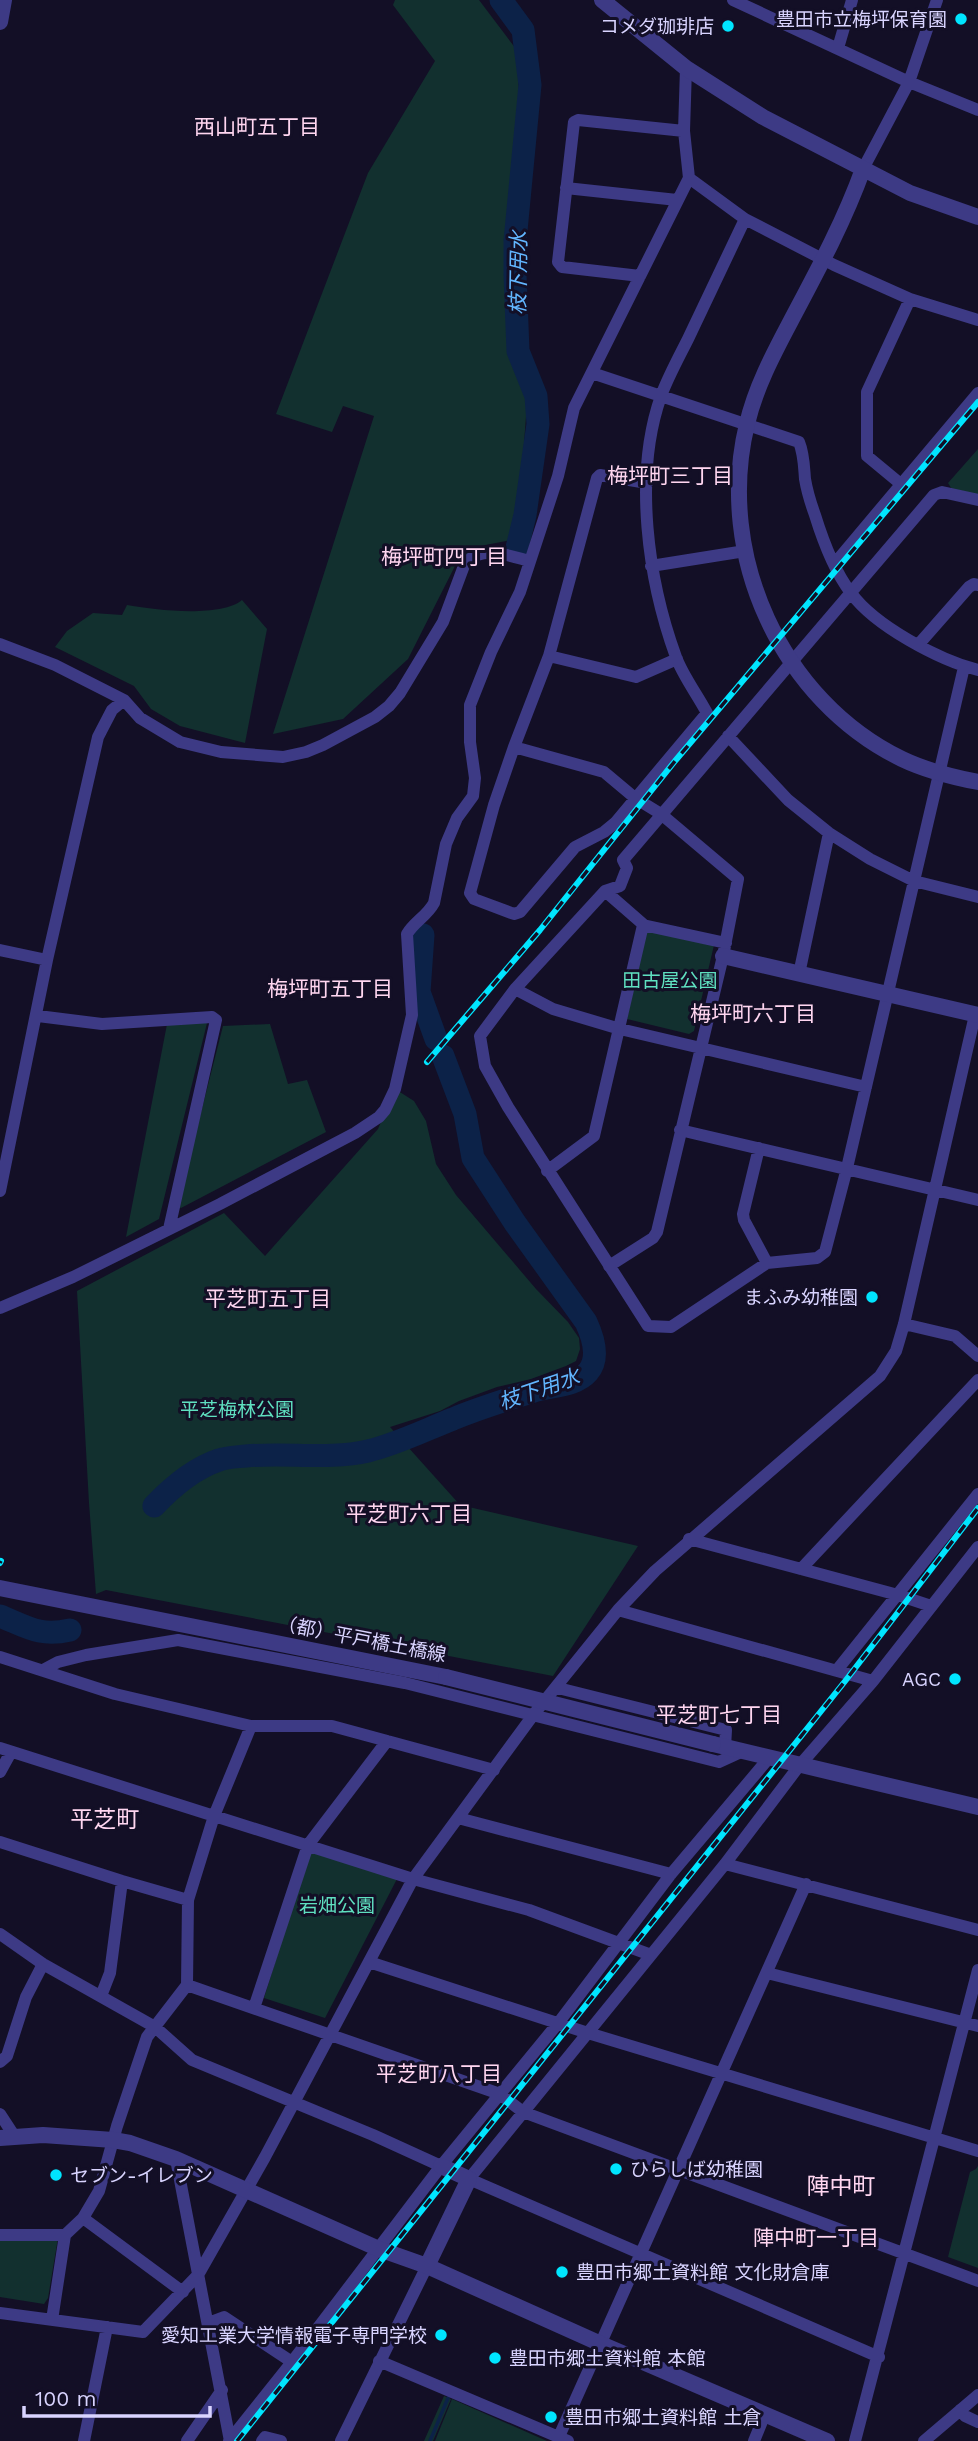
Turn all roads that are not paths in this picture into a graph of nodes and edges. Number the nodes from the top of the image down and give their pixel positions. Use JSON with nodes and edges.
{"nodes":[{"id":1,"x":4,"y":0,"type":"edge"},
{"id":2,"x":602,"y":0,"type":"edge"},
{"id":3,"x":733,"y":0,"type":"edge"},
{"id":4,"x":852,"y":0,"type":"edge"},
{"id":5,"x":937,"y":0,"type":"edge"},
{"id":6,"x":0,"y":22,"type":"edge"},
{"id":7,"x":838,"y":48,"type":"junction"},
{"id":8,"x":686,"y":68,"type":"junction"},
{"id":9,"x":909,"y":82,"type":"junction"},
{"id":10,"x":978,"y":110,"type":"edge"},
{"id":11,"x":684,"y":131,"type":"junction"},
{"id":12,"x":863,"y":169,"type":"junction"},
{"id":13,"x":689,"y":178,"type":"junction"},
{"id":14,"x":566,"y":188,"type":"junction"},
{"id":15,"x":677,"y":200,"type":"junction"},
{"id":16,"x":978,"y":217,"type":"edge"},
{"id":17,"x":745,"y":219,"type":"junction"},
{"id":18,"x":824,"y":258,"type":"junction"},
{"id":19,"x":639,"y":276,"type":"junction"},
{"id":20,"x":910,"y":299,"type":"junction"},
{"id":21,"x":978,"y":320,"type":"edge"},
{"id":22,"x":592,"y":373,"type":"junction"},
{"id":23,"x":978,"y":393,"type":"edge"},
{"id":24,"x":661,"y":396,"type":"junction"},
{"id":25,"x":747,"y":424,"type":"junction"},
{"id":26,"x":647,"y":483,"type":"junction"},
{"id":27,"x":902,"y":485,"type":"junction"},
{"id":28,"x":978,"y":500,"type":"edge"},
{"id":29,"x":745,"y":551,"type":"junction"},
{"id":30,"x":529,"y":561,"type":"junction"},
{"id":31,"x":835,"y":563,"type":"junction"},
{"id":32,"x":651,"y":566,"type":"junction"},
{"id":33,"x":978,"y":585,"type":"edge"},
{"id":34,"x":852,"y":594,"type":"junction"},
{"id":35,"x":0,"y":644,"type":"edge"},
{"id":36,"x":918,"y":645,"type":"junction"},
{"id":37,"x":549,"y":656,"type":"junction"},
{"id":38,"x":677,"y":659,"type":"junction"},
{"id":39,"x":792,"y":663,"type":"junction"},
{"id":40,"x":964,"y":667,"type":"junction"},
{"id":41,"x":978,"y":670,"type":"edge"},
{"id":42,"x":124,"y":700,"type":"junction"},
{"id":43,"x":728,"y":736,"type":"junction"},
{"id":44,"x":513,"y":747,"type":"junction"},
{"id":45,"x":938,"y":774,"type":"junction"},
{"id":46,"x":978,"y":782,"type":"edge"},
{"id":47,"x":472,"y":796,"type":"junction"},
{"id":48,"x":635,"y":798,"type":"junction"},
{"id":49,"x":494,"y":805,"type":"junction"},
{"id":50,"x":661,"y":814,"type":"junction"},
{"id":51,"x":828,"y":833,"type":"junction"},
{"id":52,"x":914,"y":881,"type":"junction"},
{"id":53,"x":605,"y":891,"type":"junction"},
{"id":54,"x":978,"y":897,"type":"edge"},
{"id":55,"x":645,"y":925,"type":"junction"},
{"id":56,"x":724,"y":949,"type":"junction"},
{"id":57,"x":0,"y":950,"type":"edge"},
{"id":58,"x":47,"y":960,"type":"junction"},
{"id":59,"x":799,"y":974,"type":"junction"},
{"id":60,"x":515,"y":989,"type":"junction"},
{"id":61,"x":886,"y":994,"type":"junction"},
{"id":62,"x":977,"y":1015,"type":"edge"},
{"id":63,"x":38,"y":1016,"type":"junction"},
{"id":64,"x":620,"y":1029,"type":"junction"},
{"id":65,"x":700,"y":1048,"type":"junction"},
{"id":66,"x":866,"y":1087,"type":"junction"},
{"id":67,"x":680,"y":1130,"type":"junction"},
{"id":68,"x":760,"y":1148,"type":"junction"},
{"id":69,"x":847,"y":1168,"type":"junction"},
{"id":70,"x":547,"y":1171,"type":"junction"},
{"id":71,"x":0,"y":1191,"type":"edge"},
{"id":72,"x":935,"y":1191,"type":"junction"},
{"id":73,"x":978,"y":1200,"type":"edge"},
{"id":74,"x":169,"y":1229,"type":"junction"},
{"id":75,"x":766,"y":1263,"type":"junction"},
{"id":76,"x":609,"y":1266,"type":"junction"},
{"id":77,"x":0,"y":1308,"type":"edge"},
{"id":78,"x":904,"y":1324,"type":"junction"},
{"id":79,"x":978,"y":1356,"type":"edge"},
{"id":80,"x":978,"y":1380,"type":"edge"},
{"id":81,"x":978,"y":1494,"type":"edge"},
{"id":82,"x":689,"y":1539,"type":"junction"},
{"id":83,"x":978,"y":1548,"type":"edge"},
{"id":84,"x":801,"y":1569,"type":"junction"},
{"id":85,"x":0,"y":1588,"type":"edge"},
{"id":86,"x":898,"y":1595,"type":"junction"},
{"id":87,"x":931,"y":1606,"type":"junction"},
{"id":88,"x":618,"y":1610,"type":"junction"},
{"id":89,"x":0,"y":1657,"type":"edge"},
{"id":90,"x":43,"y":1670,"type":"junction"},
{"id":91,"x":837,"y":1670,"type":"junction"},
{"id":92,"x":873,"y":1681,"type":"junction"},
{"id":93,"x":558,"y":1688,"type":"junction"},
{"id":94,"x":534,"y":1714,"type":"junction"},
{"id":95,"x":251,"y":1726,"type":"junction"},
{"id":96,"x":387,"y":1741,"type":"junction"},
{"id":97,"x":719,"y":1746,"type":"junction"},
{"id":98,"x":6,"y":1750,"type":"edge"},
{"id":99,"x":743,"y":1751,"type":"junction"},
{"id":100,"x":769,"y":1758,"type":"junction"},
{"id":101,"x":799,"y":1766,"type":"junction"},
{"id":102,"x":494,"y":1770,"type":"junction"},
{"id":103,"x":0,"y":1772,"type":"edge"},
{"id":104,"x":978,"y":1807,"type":"edge"},
{"id":105,"x":214,"y":1816,"type":"junction"},
{"id":106,"x":458,"y":1818,"type":"junction"},
{"id":107,"x":0,"y":1842,"type":"edge"},
{"id":108,"x":308,"y":1845,"type":"junction"},
{"id":109,"x":724,"y":1864,"type":"junction"},
{"id":110,"x":671,"y":1874,"type":"junction"},
{"id":111,"x":413,"y":1879,"type":"junction"},
{"id":112,"x":122,"y":1881,"type":"junction"},
{"id":113,"x":806,"y":1884,"type":"junction"},
{"id":114,"x":188,"y":1900,"type":"junction"},
{"id":115,"x":978,"y":1930,"type":"edge"},
{"id":116,"x":0,"y":1934,"type":"edge"},
{"id":117,"x":618,"y":1943,"type":"junction"},
{"id":118,"x":651,"y":1955,"type":"junction"},
{"id":119,"x":369,"y":1962,"type":"junction"},
{"id":120,"x":43,"y":1964,"type":"junction"},
{"id":121,"x":978,"y":1970,"type":"edge"},
{"id":122,"x":767,"y":1973,"type":"junction"},
{"id":123,"x":187,"y":1985,"type":"junction"},
{"id":124,"x":101,"y":1996,"type":"junction"},
{"id":125,"x":254,"y":2008,"type":"junction"},
{"id":126,"x":559,"y":2022,"type":"junction"},
{"id":127,"x":964,"y":2023,"type":"junction"},
{"id":128,"x":978,"y":2026,"type":"edge"},
{"id":129,"x":155,"y":2027,"type":"junction"},
{"id":130,"x":588,"y":2033,"type":"junction"},
{"id":131,"x":330,"y":2034,"type":"junction"},
{"id":132,"x":0,"y":2062,"type":"edge"},
{"id":133,"x":720,"y":2073,"type":"junction"},
{"id":134,"x":500,"y":2094,"type":"junction"},
{"id":135,"x":293,"y":2103,"type":"junction"},
{"id":136,"x":523,"y":2112,"type":"junction"},
{"id":137,"x":0,"y":2113,"type":"edge"},
{"id":138,"x":8,"y":2138,"type":"edge"},
{"id":139,"x":935,"y":2138,"type":"junction"},
{"id":140,"x":113,"y":2140,"type":"junction"},
{"id":141,"x":978,"y":2151,"type":"edge"},
{"id":142,"x":176,"y":2160,"type":"junction"},
{"id":143,"x":441,"y":2166,"type":"junction"},
{"id":144,"x":678,"y":2171,"type":"junction"},
{"id":145,"x":468,"y":2179,"type":"junction"},
{"id":146,"x":247,"y":2189,"type":"junction"},
{"id":147,"x":83,"y":2218,"type":"junction"},
{"id":148,"x":0,"y":2235,"type":"edge"},
{"id":149,"x":65,"y":2235,"type":"junction"},
{"id":150,"x":379,"y":2249,"type":"junction"},
{"id":151,"x":905,"y":2253,"type":"junction"},
{"id":152,"x":641,"y":2254,"type":"junction"},
{"id":153,"x":427,"y":2266,"type":"junction"},
{"id":154,"x":198,"y":2274,"type":"junction"},
{"id":155,"x":978,"y":2281,"type":"edge"},
{"id":156,"x":183,"y":2292,"type":"junction"},
{"id":157,"x":0,"y":2312,"type":"edge"},
{"id":158,"x":52,"y":2320,"type":"junction"},
{"id":159,"x":208,"y":2323,"type":"junction"},
{"id":160,"x":107,"y":2327,"type":"junction"},
{"id":161,"x":601,"y":2344,"type":"junction"},
{"id":162,"x":878,"y":2357,"type":"junction"},
{"id":163,"x":379,"y":2361,"type":"junction"},
{"id":164,"x":292,"y":2362,"type":"junction"},
{"id":165,"x":222,"y":2390,"type":"junction"},
{"id":166,"x":978,"y":2395,"type":"edge"},
{"id":167,"x":960,"y":2410,"type":"junction"},
{"id":168,"x":765,"y":2414,"type":"junction"},
{"id":169,"x":978,"y":2422,"type":"edge"},
{"id":170,"x":561,"y":2440,"type":"edge"},
{"id":171,"x":83,"y":2441,"type":"edge"},
{"id":172,"x":187,"y":2441,"type":"edge"},
{"id":173,"x":229,"y":2441,"type":"edge"},
{"id":174,"x":262,"y":2441,"type":"edge"},
{"id":175,"x":281,"y":2441,"type":"edge"},
{"id":176,"x":341,"y":2441,"type":"edge"},
{"id":177,"x":754,"y":2441,"type":"edge"},
{"id":178,"x":827,"y":2441,"type":"edge"},
{"id":179,"x":855,"y":2441,"type":"edge"},
{"id":180,"x":924,"y":2441,"type":"edge"}],
"edges":[{"from":1,"to":6,"type":"street"},
{"from":2,"to":8,"type":"street"},
{"from":3,"to":7,"type":"street"},
{"from":4,"to":7,"type":"street"},
{"from":5,"to":9,"type":"street"},
{"from":7,"to":9,"type":"street"},
{"from":8,"to":11,"type":"street"},
{"from":8,"to":12,"type":"street"},
{"from":9,"to":10,"type":"street"},
{"from":9,"to":12,"type":"street"},
{"from":11,"to":13,"type":"street"},
{"from":11,"to":14,"type":"street"},
{"from":12,"to":16,"type":"street"},
{"from":12,"to":18,"type":"street"},
{"from":13,"to":15,"type":"street"},
{"from":13,"to":17,"type":"street"},
{"from":14,"to":15,"type":"street"},
{"from":14,"to":19,"type":"street"},
{"from":15,"to":19,"type":"street"},
{"from":17,"to":18,"type":"street"},
{"from":17,"to":24,"type":"street"},
{"from":18,"to":20,"type":"street"},
{"from":18,"to":25,"type":"street"},
{"from":19,"to":22,"type":"street"},
{"from":20,"to":21,"type":"street"},
{"from":20,"to":27,"type":"street"},
{"from":22,"to":24,"type":"street"},
{"from":22,"to":30,"type":"street"},
{"from":23,"to":27,"type":"street"},
{"from":24,"to":25,"type":"street"},
{"from":24,"to":26,"type":"street"},
{"from":25,"to":29,"type":"street"},
{"from":25,"to":31,"type":"street"},
{"from":26,"to":32,"type":"street"},
{"from":26,"to":37,"type":"street"},
{"from":27,"to":31,"type":"street"},
{"from":28,"to":34,"type":"street"},
{"from":29,"to":32,"type":"street"},
{"from":29,"to":39,"type":"street"},
{"from":30,"to":42,"type":"street"},
{"from":30,"to":47,"type":"street"},
{"from":31,"to":34,"type":"street"},
{"from":32,"to":38,"type":"street"},
{"from":33,"to":36,"type":"street"},
{"from":34,"to":36,"type":"street"},
{"from":34,"to":39,"type":"street"},
{"from":35,"to":42,"type":"street"},
{"from":36,"to":40,"type":"street"},
{"from":37,"to":38,"type":"street"},
{"from":37,"to":44,"type":"street"},
{"from":38,"to":48,"type":"street"},
{"from":39,"to":43,"type":"street"},
{"from":39,"to":45,"type":"street"},
{"from":40,"to":41,"type":"street"},
{"from":40,"to":45,"type":"street"},
{"from":42,"to":58,"type":"street"},
{"from":43,"to":50,"type":"street"},
{"from":43,"to":51,"type":"street"},
{"from":44,"to":48,"type":"street"},
{"from":44,"to":49,"type":"street"},
{"from":45,"to":46,"type":"street"},
{"from":45,"to":52,"type":"street"},
{"from":47,"to":49,"type":"street"},
{"from":47,"to":74,"type":"street"},
{"from":48,"to":49,"type":"street"},
{"from":48,"to":50,"type":"street"},
{"from":50,"to":53,"type":"street"},
{"from":50,"to":56,"type":"street"},
{"from":51,"to":52,"type":"street"},
{"from":51,"to":59,"type":"street"},
{"from":52,"to":54,"type":"street"},
{"from":52,"to":61,"type":"street"},
{"from":53,"to":55,"type":"street"},
{"from":53,"to":60,"type":"street"},
{"from":55,"to":56,"type":"street"},
{"from":55,"to":64,"type":"street"},
{"from":56,"to":59,"type":"street"},
{"from":56,"to":65,"type":"street"},
{"from":57,"to":58,"type":"street"},
{"from":58,"to":63,"type":"street"},
{"from":59,"to":61,"type":"street"},
{"from":60,"to":64,"type":"street"},
{"from":60,"to":70,"type":"street"},
{"from":61,"to":62,"type":"street"},
{"from":61,"to":66,"type":"street"},
{"from":62,"to":72,"type":"street"},
{"from":63,"to":71,"type":"street"},
{"from":63,"to":74,"type":"street"},
{"from":64,"to":65,"type":"street"},
{"from":64,"to":70,"type":"street"},
{"from":65,"to":66,"type":"street"},
{"from":65,"to":67,"type":"street"},
{"from":66,"to":69,"type":"street"},
{"from":67,"to":68,"type":"street"},
{"from":67,"to":76,"type":"street"},
{"from":68,"to":69,"type":"street"},
{"from":68,"to":75,"type":"street"},
{"from":69,"to":72,"type":"street"},
{"from":69,"to":75,"type":"street"},
{"from":70,"to":76,"type":"street"},
{"from":72,"to":73,"type":"street"},
{"from":72,"to":78,"type":"street"},
{"from":74,"to":77,"type":"street"},
{"from":75,"to":76,"type":"street"},
{"from":78,"to":79,"type":"street"},
{"from":78,"to":82,"type":"street"},
{"from":80,"to":84,"type":"street"},
{"from":81,"to":86,"type":"street"},
{"from":82,"to":84,"type":"street"},
{"from":82,"to":88,"type":"street"},
{"from":83,"to":87,"type":"street"},
{"from":84,"to":86,"type":"street"},
{"from":85,"to":97,"type":"street","name":"（都）平戸橋土橋線","bridge":true},
{"from":86,"to":87,"type":"street"},
{"from":86,"to":91,"type":"street"},
{"from":87,"to":92,"type":"street"},
{"from":88,"to":91,"type":"street"},
{"from":88,"to":93,"type":"street"},
{"from":89,"to":90,"type":"street"},
{"from":90,"to":94,"type":"street"},
{"from":90,"to":95,"type":"street"},
{"from":91,"to":92,"type":"street"},
{"from":92,"to":101,"type":"street"},
{"from":93,"to":94,"type":"street"},
{"from":93,"to":97,"type":"street"},
{"from":94,"to":99,"type":"street"},
{"from":94,"to":102,"type":"street"},
{"from":95,"to":96,"type":"street"},
{"from":95,"to":105,"type":"street"},
{"from":96,"to":102,"type":"street"},
{"from":96,"to":108,"type":"street"},
{"from":97,"to":99,"type":"street","name":"（都）平戸橋土橋線"},
{"from":98,"to":103,"type":"street"},
{"from":98,"to":105,"type":"street"},
{"from":99,"to":100,"type":"street","name":"（都）平戸橋土橋線"},
{"from":100,"to":101,"type":"street","name":"（都）平戸橋土橋線"},
{"from":100,"to":110,"type":"street"},
{"from":101,"to":104,"type":"street","name":"（都）平戸橋土橋線"},
{"from":101,"to":109,"type":"street"},
{"from":102,"to":106,"type":"street"},
{"from":105,"to":108,"type":"street"},
{"from":105,"to":114,"type":"street"},
{"from":106,"to":110,"type":"street"},
{"from":106,"to":111,"type":"street"},
{"from":107,"to":112,"type":"street"},
{"from":108,"to":111,"type":"street"},
{"from":108,"to":125,"type":"street"},
{"from":109,"to":113,"type":"street"},
{"from":109,"to":118,"type":"street"},
{"from":110,"to":117,"type":"street"},
{"from":111,"to":117,"type":"street"},
{"from":111,"to":119,"type":"street"},
{"from":112,"to":114,"type":"street"},
{"from":112,"to":124,"type":"street"},
{"from":113,"to":115,"type":"street"},
{"from":113,"to":122,"type":"street"},
{"from":114,"to":123,"type":"street"},
{"from":116,"to":120,"type":"street"},
{"from":117,"to":118,"type":"street"},
{"from":117,"to":126,"type":"street"},
{"from":118,"to":130,"type":"street"},
{"from":119,"to":126,"type":"street"},
{"from":119,"to":131,"type":"street"},
{"from":120,"to":124,"type":"street"},
{"from":120,"to":132,"type":"street"},
{"from":121,"to":127,"type":"street"},
{"from":122,"to":127,"type":"street"},
{"from":122,"to":133,"type":"street"},
{"from":123,"to":125,"type":"street"},
{"from":123,"to":129,"type":"street"},
{"from":124,"to":129,"type":"street"},
{"from":125,"to":131,"type":"street"},
{"from":126,"to":130,"type":"street"},
{"from":126,"to":134,"type":"street"},
{"from":127,"to":128,"type":"street"},
{"from":127,"to":139,"type":"street"},
{"from":129,"to":135,"type":"street"},
{"from":129,"to":140,"type":"street"},
{"from":130,"to":133,"type":"street"},
{"from":130,"to":136,"type":"street"},
{"from":131,"to":134,"type":"street"},
{"from":131,"to":135,"type":"street"},
{"from":133,"to":139,"type":"street"},
{"from":133,"to":144,"type":"street"},
{"from":134,"to":136,"type":"street"},
{"from":134,"to":143,"type":"street"},
{"from":135,"to":143,"type":"street"},
{"from":135,"to":146,"type":"street"},
{"from":136,"to":144,"type":"street"},
{"from":136,"to":145,"type":"street"},
{"from":137,"to":138,"type":"street"},
{"from":138,"to":140,"type":"street"},
{"from":139,"to":141,"type":"street"},
{"from":139,"to":151,"type":"street"},
{"from":140,"to":142,"type":"street"},
{"from":140,"to":147,"type":"street"},
{"from":142,"to":146,"type":"street"},
{"from":142,"to":154,"type":"street"},
{"from":143,"to":145,"type":"street"},
{"from":143,"to":150,"type":"street"},
{"from":144,"to":151,"type":"street"},
{"from":144,"to":152,"type":"street"},
{"from":145,"to":152,"type":"street"},
{"from":145,"to":153,"type":"street"},
{"from":146,"to":150,"type":"street"},
{"from":146,"to":154,"type":"street"},
{"from":147,"to":149,"type":"street"},
{"from":147,"to":156,"type":"street"},
{"from":148,"to":149,"type":"street"},
{"from":149,"to":158,"type":"street"},
{"from":150,"to":153,"type":"street"},
{"from":150,"to":164,"type":"street"},
{"from":151,"to":155,"type":"street"},
{"from":151,"to":162,"type":"street"},
{"from":152,"to":161,"type":"street"},
{"from":152,"to":162,"type":"street"},
{"from":153,"to":161,"type":"street"},
{"from":153,"to":163,"type":"street"},
{"from":154,"to":156,"type":"street"},
{"from":154,"to":159,"type":"street"},
{"from":156,"to":160,"type":"street"},
{"from":157,"to":158,"type":"street"},
{"from":158,"to":160,"type":"street"},
{"from":159,"to":164,"type":"street"},
{"from":159,"to":165,"type":"street"},
{"from":160,"to":171,"type":"street"},
{"from":161,"to":168,"type":"street"},
{"from":161,"to":170,"type":"street"},
{"from":162,"to":179,"type":"street"},
{"from":163,"to":170,"type":"street"},
{"from":163,"to":176,"type":"street"},
{"from":164,"to":173,"type":"street"},
{"from":165,"to":172,"type":"street"},
{"from":165,"to":173,"type":"street"},
{"from":166,"to":167,"type":"street"},
{"from":167,"to":169,"type":"street"},
{"from":167,"to":180,"type":"street"},
{"from":168,"to":177,"type":"street"},
{"from":168,"to":178,"type":"street"},
{"from":174,"to":175,"type":"street"}]}
